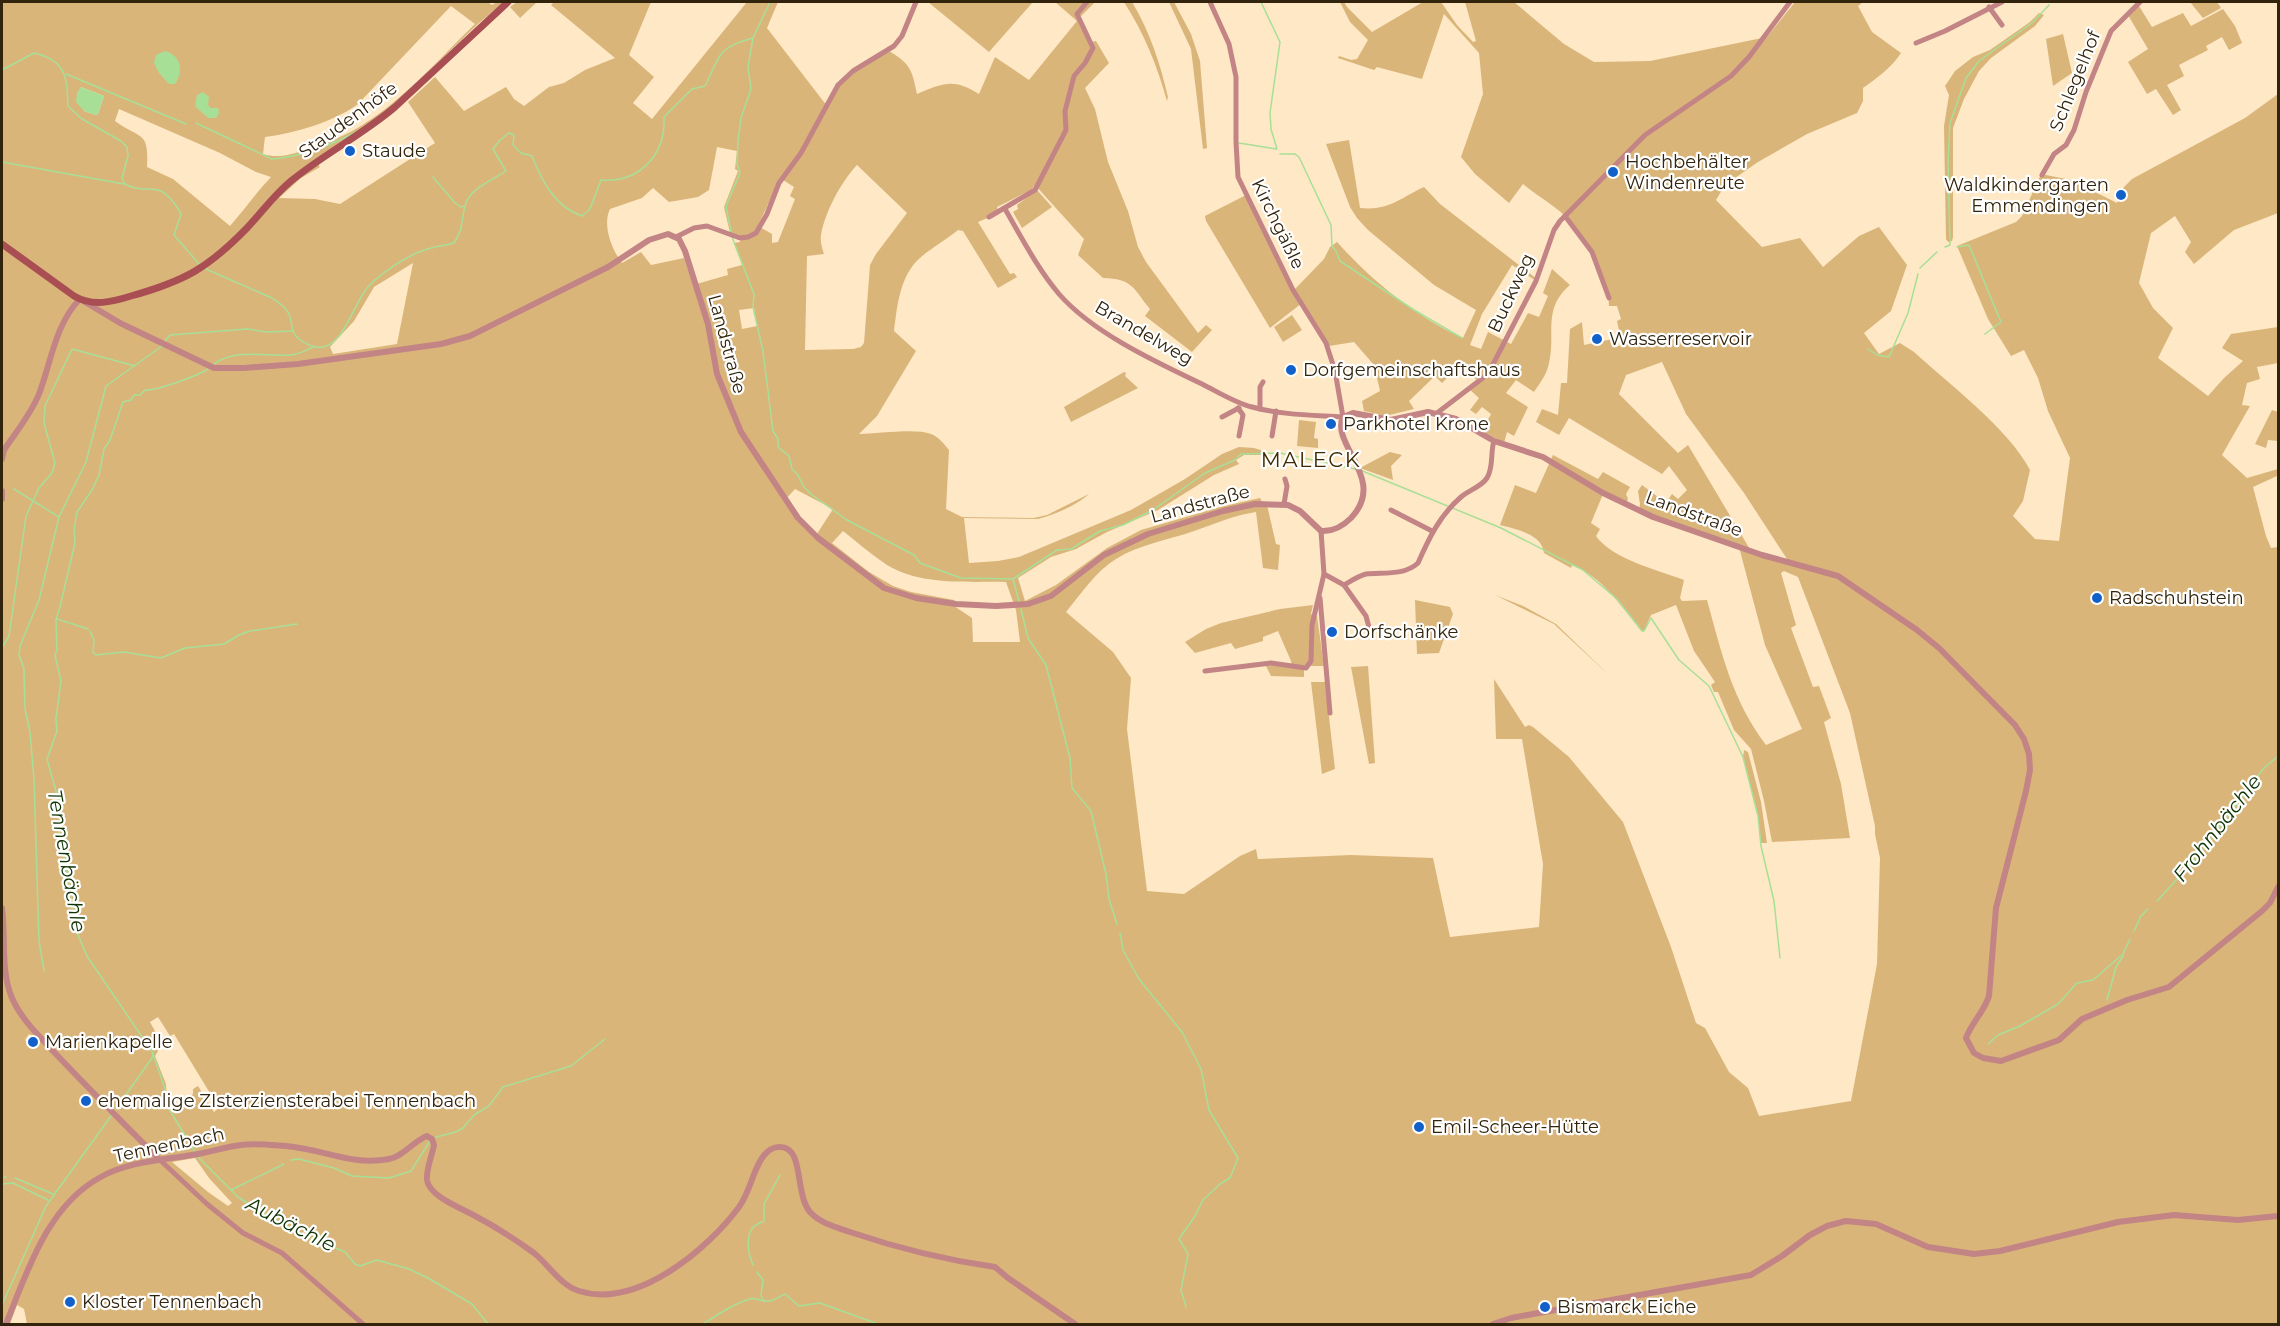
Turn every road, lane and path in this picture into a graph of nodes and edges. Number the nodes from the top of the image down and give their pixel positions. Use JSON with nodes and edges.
{"nodes":[{"id":1,"x":508,"y":2,"type":"edge"},
{"id":2,"x":916,"y":2,"type":"edge"},
{"id":3,"x":1088,"y":2,"type":"edge"},
{"id":4,"x":1210,"y":2,"type":"edge"},
{"id":5,"x":1790,"y":2,"type":"edge"},
{"id":6,"x":2002,"y":2,"type":"edge"},
{"id":7,"x":2140,"y":2,"type":"edge"},
{"id":8,"x":1989,"y":7,"type":"junction"},
{"id":9,"x":2002,"y":25,"type":"dead end"},
{"id":10,"x":1916,"y":43,"type":"dead end"},
{"id":11,"x":2042,"y":174,"type":"dead end"},
{"id":12,"x":1005,"y":209,"type":"junction"},
{"id":13,"x":1565,"y":216,"type":"junction"},
{"id":14,"x":989,"y":217,"type":"dead end"},
{"id":15,"x":676,"y":237,"type":"junction"},
{"id":16,"x":2,"y":244,"type":"edge"},
{"id":17,"x":1609,"y":298,"type":"dead end"},
{"id":18,"x":80,"y":300,"type":"junction"},
{"id":19,"x":109,"y":302,"type":"junction"},
{"id":20,"x":105,"y":316,"type":"junction"},
{"id":21,"x":1263,"y":382,"type":"dead end"},
{"id":22,"x":1244,"y":405,"type":"junction"},
{"id":23,"x":1238,"y":408,"type":"junction"},
{"id":24,"x":1260,"y":409,"type":"junction"},
{"id":25,"x":1276,"y":411,"type":"junction"},
{"id":26,"x":1437,"y":413,"type":"junction"},
{"id":27,"x":1222,"y":417,"type":"dead end"},
{"id":28,"x":1343,"y":417,"type":"junction"},
{"id":29,"x":1239,"y":436,"type":"dead end"},
{"id":30,"x":1272,"y":436,"type":"dead end"},
{"id":31,"x":1494,"y":441,"type":"junction"},
{"id":32,"x":2,"y":459,"type":"edge"},
{"id":33,"x":1285,"y":479,"type":"dead end"},
{"id":34,"x":2,"y":491,"type":"edge"},
{"id":35,"x":2,"y":499,"type":"edge"},
{"id":36,"x":1284,"y":504,"type":"junction"},
{"id":37,"x":1391,"y":510,"type":"dead end"},
{"id":38,"x":1321,"y":531,"type":"junction"},
{"id":39,"x":1432,"y":531,"type":"junction"},
{"id":40,"x":1324,"y":574,"type":"junction"},
{"id":41,"x":1344,"y":585,"type":"junction"},
{"id":42,"x":1319,"y":595,"type":"junction"},
{"id":43,"x":1371,"y":635,"type":"dead end"},
{"id":44,"x":1205,"y":671,"type":"dead end"},
{"id":45,"x":1330,"y":713,"type":"dead end"},
{"id":46,"x":2278,"y":887,"type":"edge"},
{"id":47,"x":2270,"y":903,"type":"junction"},
{"id":48,"x":2278,"y":903,"type":"edge"},
{"id":49,"x":2,"y":908,"type":"edge"},
{"id":50,"x":160,"y":1160,"type":"junction"},
{"id":51,"x":2278,"y":1216,"type":"edge"},
{"id":52,"x":6,"y":1324,"type":"edge"},
{"id":53,"x":363,"y":1324,"type":"edge"},
{"id":54,"x":1075,"y":1324,"type":"edge"},
{"id":55,"x":1493,"y":1324,"type":"edge"}],
"edges":[{"from":1,"to":19,"type":"main road","name":"Staudenhöfe"},
{"from":2,"to":15,"type":"street"},
{"from":3,"to":12,"type":"street"},
{"from":4,"to":28,"type":"street","name":"Kirchgäßle"},
{"from":5,"to":13,"type":"street","name":"Buckweg"},
{"from":6,"to":8,"type":"street"},
{"from":7,"to":11,"type":"street","name":"Schlegelhof"},
{"from":8,"to":9,"type":"street"},
{"from":8,"to":10,"type":"street"},
{"from":12,"to":14,"type":"street"},
{"from":12,"to":22,"type":"street","name":"Brandelweg"},
{"from":13,"to":17,"type":"street"},
{"from":13,"to":26,"type":"street","name":"Buckweg"},
{"from":15,"to":20,"type":"street"},
{"from":15,"to":36,"type":"street","name":"Landstraße"},
{"from":16,"to":18,"type":"main road"},
{"from":18,"to":19,"type":"main road"},
{"from":18,"to":20,"type":"street"},
{"from":18,"to":32,"type":"street"},
{"from":19,"to":20,"type":"street"},
{"from":21,"to":24,"type":"street"},
{"from":22,"to":23,"type":"street"},
{"from":22,"to":24,"type":"street","name":"Brandelweg"},
{"from":23,"to":27,"type":"street"},
{"from":23,"to":29,"type":"street"},
{"from":24,"to":25,"type":"street","name":"Brandelweg"},
{"from":25,"to":28,"type":"street","name":"Brandelweg"},
{"from":25,"to":30,"type":"street"},
{"from":26,"to":28,"type":"street","name":"Landstraße"},
{"from":26,"to":31,"type":"street","name":"Landstraße"},
{"from":28,"to":38,"type":"street"},
{"from":31,"to":39,"type":"street"},
{"from":31,"to":47,"type":"street","name":"Landstraße"},
{"from":33,"to":36,"type":"street"},
{"from":34,"to":35,"type":"street"},
{"from":36,"to":38,"type":"street"},
{"from":37,"to":39,"type":"street"},
{"from":38,"to":40,"type":"street"},
{"from":39,"to":41,"type":"street"},
{"from":40,"to":41,"type":"street"},
{"from":40,"to":42,"type":"street"},
{"from":41,"to":43,"type":"street"},
{"from":42,"to":44,"type":"street"},
{"from":42,"to":45,"type":"street"},
{"from":46,"to":47,"type":"street"},
{"from":47,"to":48,"type":"street"},
{"from":49,"to":50,"type":"street"},
{"from":50,"to":52,"type":"street","name":"Tennenbach"},
{"from":50,"to":53,"type":"street"},
{"from":50,"to":54,"type":"street","name":"Tennenbach"},
{"from":51,"to":55,"type":"street"}]}
